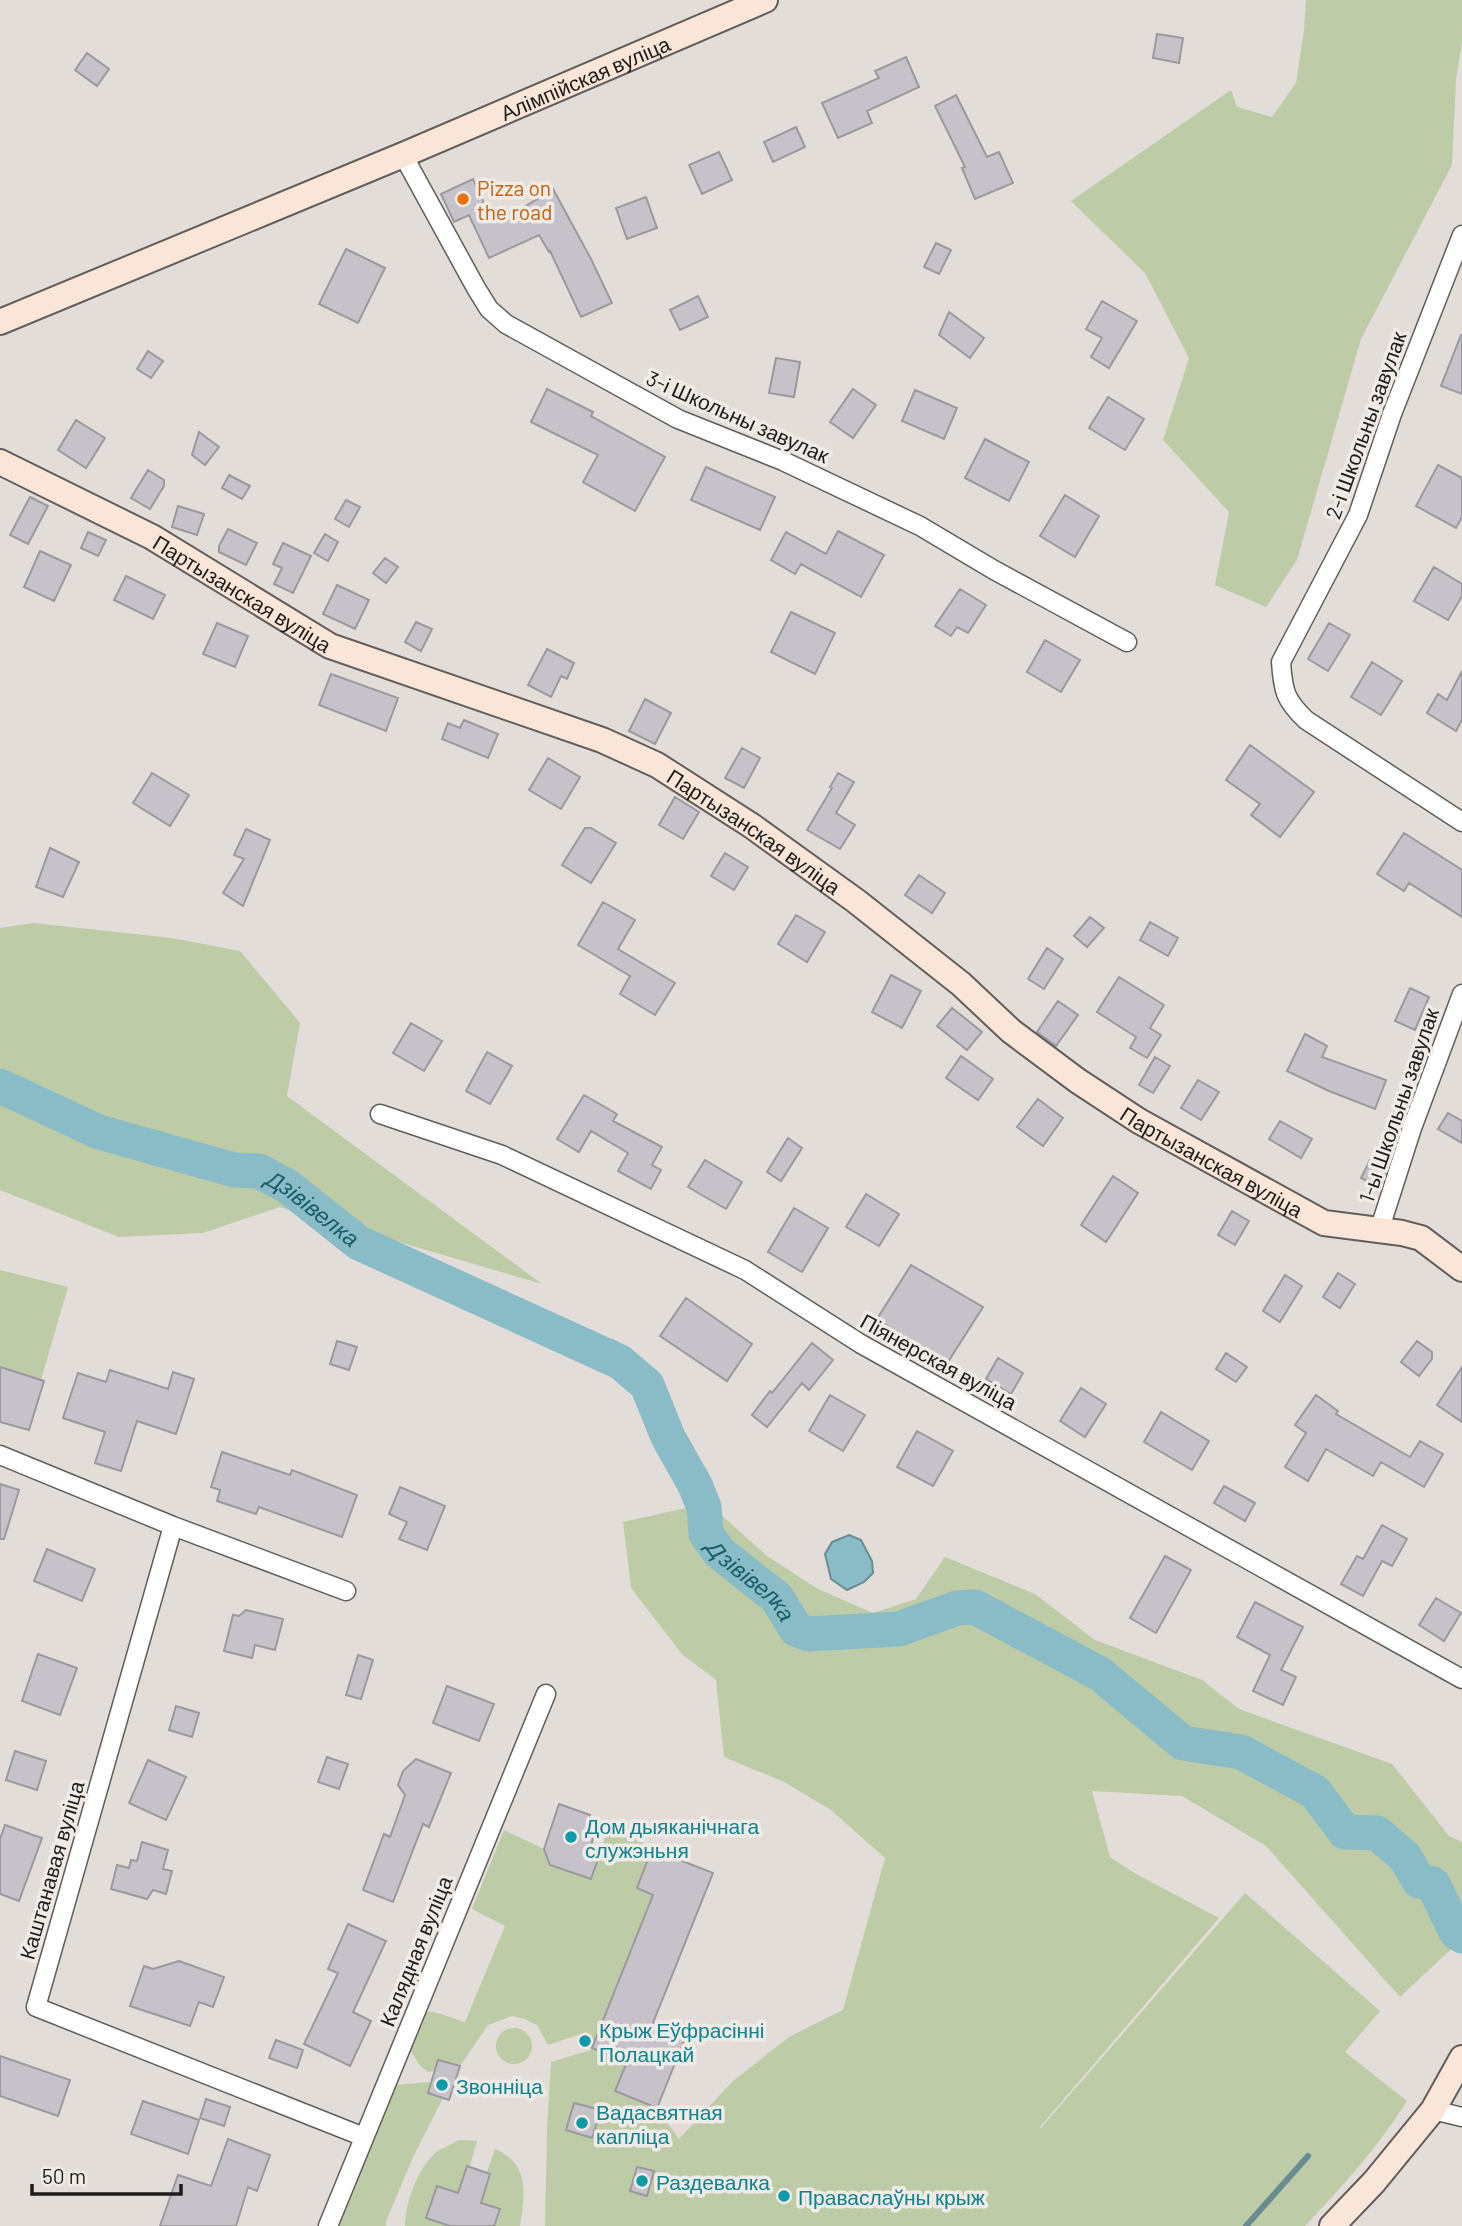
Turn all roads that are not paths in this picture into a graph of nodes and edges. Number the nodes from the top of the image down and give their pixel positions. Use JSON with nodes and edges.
{"nodes":[{"id":1,"x":765,"y":0,"type":"edge"},
{"id":2,"x":403,"y":155,"type":"junction"},
{"id":3,"x":1462,"y":235,"type":"edge"},
{"id":4,"x":0,"y":322,"type":"edge"},
{"id":5,"x":0,"y":462,"type":"edge"},
{"id":6,"x":1126,"y":642,"type":"dead end"},
{"id":7,"x":1462,"y":822,"type":"edge"},
{"id":8,"x":1462,"y":994,"type":"edge"},
{"id":9,"x":380,"y":1114,"type":"dead end"},
{"id":10,"x":1379,"y":1231,"type":"junction"},
{"id":11,"x":1462,"y":1269,"type":"edge"},
{"id":12,"x":0,"y":1455,"type":"edge"},
{"id":13,"x":173,"y":1526,"type":"junction"},
{"id":14,"x":346,"y":1591,"type":"dead end"},
{"id":15,"x":1462,"y":1679,"type":"edge"},
{"id":16,"x":546,"y":1694,"type":"dead end"},
{"id":17,"x":1462,"y":2058,"type":"edge"},
{"id":18,"x":1433,"y":2110,"type":"junction"},
{"id":19,"x":1462,"y":2117,"type":"edge"},
{"id":20,"x":364,"y":2137,"type":"junction"},
{"id":21,"x":328,"y":2226,"type":"edge"},
{"id":22,"x":1332,"y":2226,"type":"edge"}],
"edges":[{"from":1,"to":2,"type":"street","name":"Алімпійская вуліца"},
{"from":2,"to":4,"type":"street","name":"Алімпійская вуліца"},
{"from":2,"to":6,"type":"street","name":"3-і Школьны завулак"},
{"from":3,"to":7,"type":"street","name":"2-і Школьны завулак"},
{"from":5,"to":10,"type":"street","name":"Партызанская вуліца"},
{"from":8,"to":10,"type":"street","name":"1-ы Школьны завулак"},
{"from":9,"to":15,"type":"street","name":"Піянерская вуліца"},
{"from":10,"to":11,"type":"street","name":"Партызанская вуліца"},
{"from":12,"to":13,"type":"street"},
{"from":13,"to":14,"type":"street"},
{"from":13,"to":20,"type":"street","name":"Каштанавая вуліца"},
{"from":16,"to":20,"type":"street","name":"Калядная вуліца"},
{"from":17,"to":18,"type":"street"},
{"from":18,"to":19,"type":"street"},
{"from":18,"to":22,"type":"street"},
{"from":20,"to":21,"type":"street","name":"Калядная вуліца"}]}
